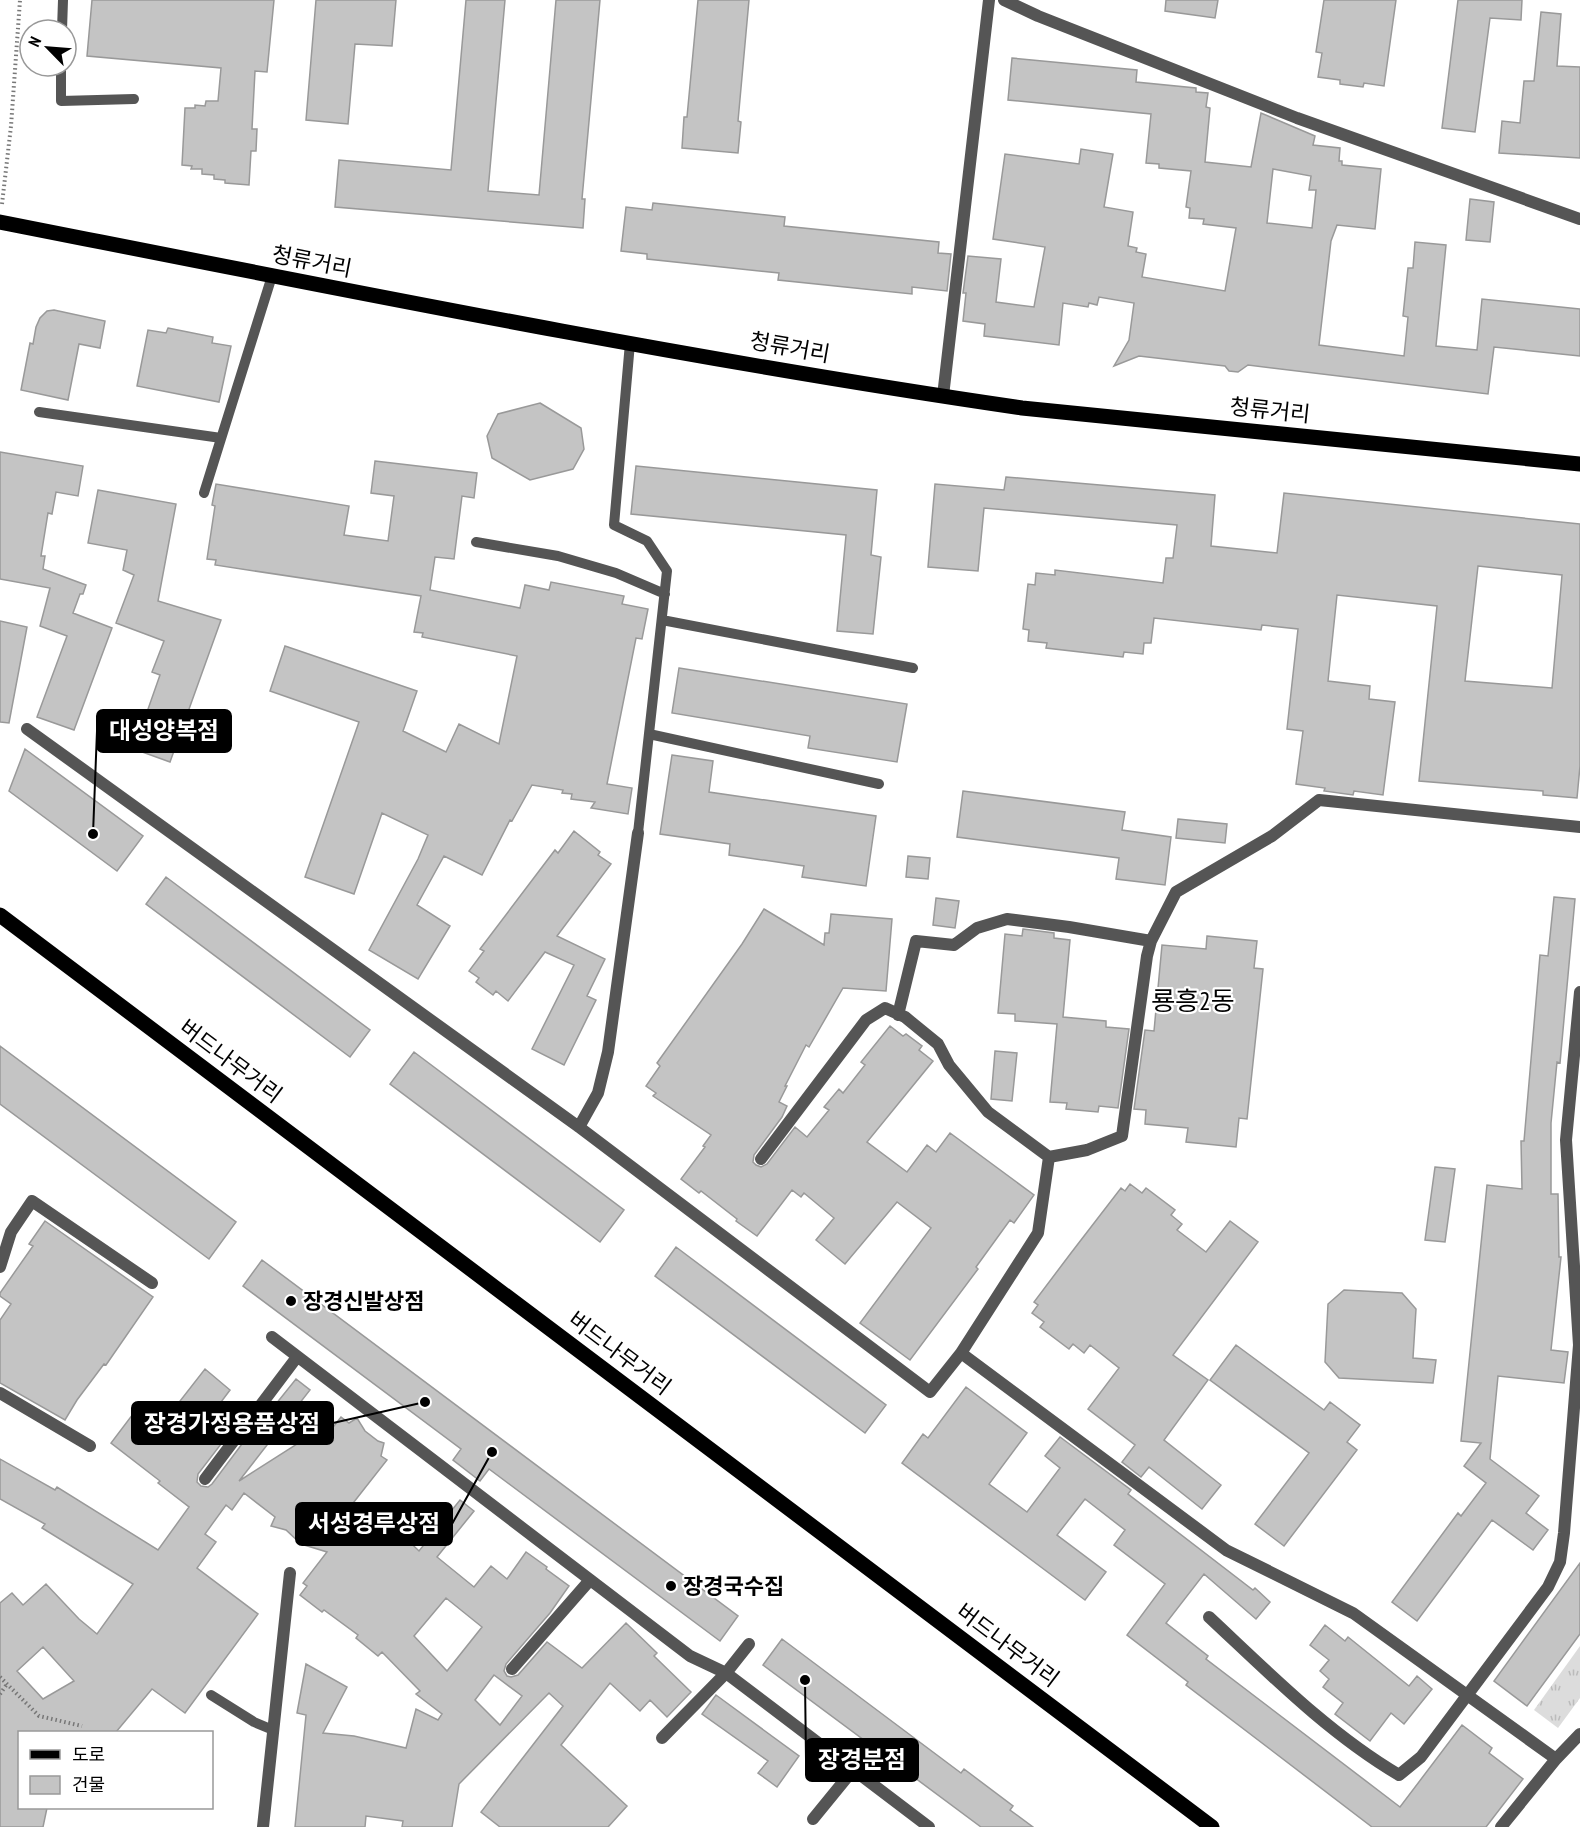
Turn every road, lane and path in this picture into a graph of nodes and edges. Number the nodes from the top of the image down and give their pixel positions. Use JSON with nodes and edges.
{"nodes":[{"id":1,"x":20,"y":0,"type":"edge"},
{"id":2,"x":63,"y":0,"type":"edge"},
{"id":3,"x":989,"y":0,"type":"edge"},
{"id":4,"x":1005,"y":0,"type":"edge"},
{"id":5,"x":62,"y":18,"type":"edge"},
{"id":6,"x":61,"y":78,"type":"edge"},
{"id":7,"x":134,"y":99,"type":"dead end"},
{"id":8,"x":2,"y":205,"type":"dead end"},
{"id":9,"x":1580,"y":219,"type":"edge"},
{"id":10,"x":0,"y":222,"type":"edge"},
{"id":11,"x":272,"y":276,"type":"junction"},
{"id":12,"x":630,"y":344,"type":"junction"},
{"id":13,"x":943,"y":396,"type":"junction"},
{"id":14,"x":39,"y":412,"type":"dead end"},
{"id":15,"x":221,"y":438,"type":"junction"},
{"id":16,"x":1580,"y":464,"type":"edge"},
{"id":17,"x":204,"y":493,"type":"dead end"},
{"id":18,"x":476,"y":542,"type":"dead end"},
{"id":19,"x":665,"y":594,"type":"junction"},
{"id":20,"x":662,"y":620,"type":"junction"},
{"id":21,"x":913,"y":668,"type":"dead end"},
{"id":22,"x":27,"y":729,"type":"dead end"},
{"id":23,"x":649,"y":734,"type":"junction"},
{"id":24,"x":879,"y":784,"type":"dead end"},
{"id":25,"x":1580,"y":827,"type":"edge"},
{"id":26,"x":638,"y":833,"type":"joint"},
{"id":27,"x":0,"y":915,"type":"edge"},
{"id":28,"x":1151,"y":941,"type":"junction"},
{"id":29,"x":1580,"y":992,"type":"edge"},
{"id":30,"x":898,"y":1015,"type":"junction"},
{"id":31,"x":579,"y":1127,"type":"junction"},
{"id":32,"x":1049,"y":1157,"type":"junction"},
{"id":33,"x":761,"y":1159,"type":"dead end"},
{"id":34,"x":0,"y":1267,"type":"edge"},
{"id":35,"x":152,"y":1283,"type":"dead end"},
{"id":36,"x":272,"y":1337,"type":"dead end"},
{"id":37,"x":961,"y":1353,"type":"junction"},
{"id":38,"x":297,"y":1357,"type":"junction"},
{"id":39,"x":0,"y":1393,"type":"edge"},
{"id":40,"x":90,"y":1446,"type":"dead end"},
{"id":41,"x":205,"y":1479,"type":"dead end"},
{"id":42,"x":290,"y":1573,"type":"dead end"},
{"id":43,"x":590,"y":1580,"type":"junction"},
{"id":44,"x":1209,"y":1617,"type":"dead end"},
{"id":45,"x":749,"y":1644,"type":"dead end"},
{"id":46,"x":512,"y":1669,"type":"dead end"},
{"id":47,"x":726,"y":1673,"type":"junction"},
{"id":48,"x":0,"y":1677,"type":"edge"},
{"id":49,"x":8,"y":1684,"type":"junction"},
{"id":50,"x":0,"y":1694,"type":"edge"},
{"id":51,"x":211,"y":1695,"type":"dead end"},
{"id":52,"x":1467,"y":1695,"type":"junction"},
{"id":53,"x":82,"y":1726,"type":"dead end"},
{"id":54,"x":273,"y":1730,"type":"junction"},
{"id":55,"x":1580,"y":1734,"type":"edge"},
{"id":56,"x":662,"y":1738,"type":"dead end"},
{"id":57,"x":1556,"y":1759,"type":"junction"},
{"id":58,"x":853,"y":1770,"type":"junction"},
{"id":59,"x":813,"y":1819,"type":"dead end"},
{"id":60,"x":262,"y":1827,"type":"edge"},
{"id":61,"x":929,"y":1827,"type":"edge"},
{"id":62,"x":1212,"y":1827,"type":"edge"},
{"id":63,"x":1501,"y":1827,"type":"edge"}],
"edges":[{"from":1,"to":8,"type":"path"},
{"from":2,"to":5,"type":"lane"},
{"from":3,"to":13,"type":"street"},
{"from":4,"to":9,"type":"street"},
{"from":6,"to":7,"type":"lane"},
{"from":10,"to":11,"type":"main road","name":"청류거리"},
{"from":11,"to":12,"type":"main road","name":"청류거리"},
{"from":11,"to":15,"type":"lane"},
{"from":12,"to":13,"type":"main road","name":"청류거리"},
{"from":12,"to":19,"type":"lane"},
{"from":13,"to":16,"type":"main road","name":"청류거리"},
{"from":14,"to":15,"type":"lane"},
{"from":15,"to":17,"type":"lane"},
{"from":18,"to":19,"type":"lane"},
{"from":19,"to":20,"type":"lane"},
{"from":20,"to":21,"type":"lane"},
{"from":20,"to":23,"type":"lane"},
{"from":22,"to":31,"type":"street"},
{"from":23,"to":24,"type":"lane"},
{"from":23,"to":26,"type":"lane"},
{"from":25,"to":28,"type":"street"},
{"from":26,"to":31,"type":"street"},
{"from":27,"to":62,"type":"main road","name":"버드나무거리"},
{"from":28,"to":30,"type":"street"},
{"from":28,"to":32,"type":"street"},
{"from":29,"to":52,"type":"street"},
{"from":30,"to":32,"type":"street"},
{"from":30,"to":33,"type":"street"},
{"from":31,"to":37,"type":"street"},
{"from":32,"to":37,"type":"street"},
{"from":34,"to":35,"type":"street"},
{"from":36,"to":38,"type":"street"},
{"from":37,"to":52,"type":"street"},
{"from":38,"to":41,"type":"street"},
{"from":38,"to":43,"type":"street"},
{"from":39,"to":40,"type":"street"},
{"from":42,"to":54,"type":"street"},
{"from":43,"to":46,"type":"street"},
{"from":43,"to":47,"type":"street"},
{"from":44,"to":52,"type":"street"},
{"from":45,"to":47,"type":"street"},
{"from":47,"to":56,"type":"street"},
{"from":47,"to":58,"type":"street"},
{"from":48,"to":49,"type":"path"},
{"from":49,"to":50,"type":"path"},
{"from":49,"to":53,"type":"path"},
{"from":51,"to":54,"type":"lane"},
{"from":52,"to":57,"type":"street"},
{"from":54,"to":60,"type":"street"},
{"from":55,"to":57,"type":"street"},
{"from":57,"to":63,"type":"street"},
{"from":58,"to":59,"type":"street"},
{"from":58,"to":61,"type":"street"}]}
